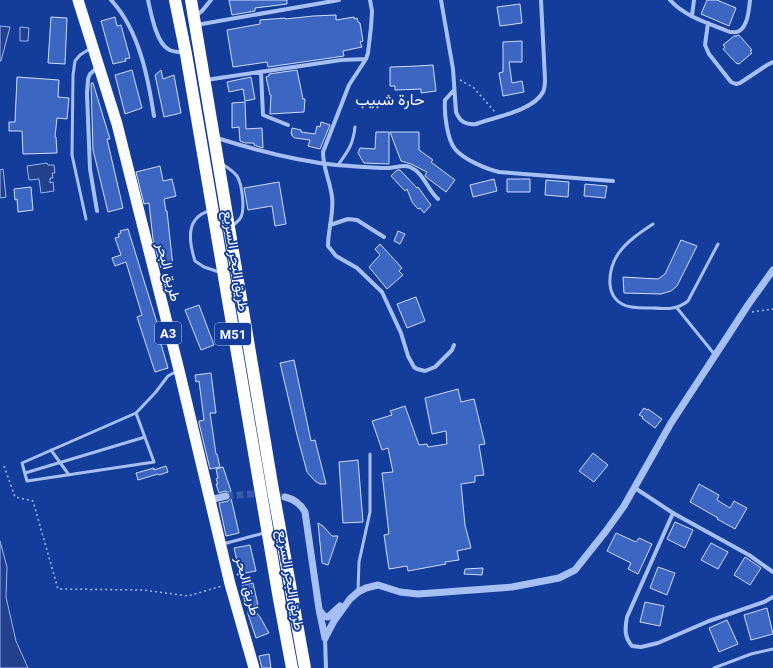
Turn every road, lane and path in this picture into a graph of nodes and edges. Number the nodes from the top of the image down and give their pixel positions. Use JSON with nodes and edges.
{"nodes":[{"id":1,"x":78,"y":0,"type":"edge"},
{"id":2,"x":111,"y":0,"type":"edge"},
{"id":3,"x":148,"y":0,"type":"edge"},
{"id":4,"x":175,"y":0,"type":"edge"},
{"id":5,"x":191,"y":0,"type":"edge"},
{"id":6,"x":211,"y":0,"type":"edge"},
{"id":7,"x":339,"y":0,"type":"edge"},
{"id":8,"x":370,"y":0,"type":"edge"},
{"id":9,"x":441,"y":0,"type":"edge"},
{"id":10,"x":541,"y":0,"type":"edge"},
{"id":11,"x":670,"y":0,"type":"edge"},
{"id":12,"x":694,"y":0,"type":"edge"},
{"id":13,"x":750,"y":0,"type":"edge"},
{"id":14,"x":692,"y":16,"type":"junction"},
{"id":15,"x":195,"y":21,"type":"junction"},
{"id":16,"x":708,"y":23,"type":"junction"},
{"id":17,"x":93,"y":47,"type":"junction"},
{"id":18,"x":186,"y":54,"type":"junction"},
{"id":19,"x":366,"y":59,"type":"junction"},
{"id":20,"x":773,"y":62,"type":"edge"},
{"id":21,"x":99,"y":67,"type":"junction"},
{"id":22,"x":261,"y":72,"type":"junction"},
{"id":23,"x":454,"y":79,"type":"junction"},
{"id":24,"x":204,"y":80,"type":"junction"},
{"id":25,"x":454,"y":90,"type":"junction"},
{"id":26,"x":154,"y":116,"type":"dead end"},
{"id":27,"x":498,"y":116,"type":"junction"},
{"id":28,"x":288,"y":125,"type":"dead end"},
{"id":29,"x":355,"y":127,"type":"dead end"},
{"id":30,"x":214,"y":137,"type":"junction"},
{"id":31,"x":218,"y":162,"type":"junction"},
{"id":32,"x":323,"y":163,"type":"junction"},
{"id":33,"x":338,"y":165,"type":"junction"},
{"id":34,"x":613,"y":181,"type":"dead end"},
{"id":35,"x":438,"y":199,"type":"dead end"},
{"id":36,"x":213,"y":210,"type":"junction"},
{"id":37,"x":97,"y":211,"type":"dead end"},
{"id":38,"x":86,"y":219,"type":"dead end"},
{"id":39,"x":653,"y":224,"type":"dead end"},
{"id":40,"x":330,"y":225,"type":"junction"},
{"id":41,"x":229,"y":228,"type":"junction"},
{"id":42,"x":384,"y":237,"type":"dead end"},
{"id":43,"x":718,"y":244,"type":"dead end"},
{"id":44,"x":773,"y":270,"type":"edge"},
{"id":45,"x":222,"y":272,"type":"junction"},
{"id":46,"x":678,"y":308,"type":"junction"},
{"id":47,"x":773,"y":309,"type":"edge"},
{"id":48,"x":742,"y":313,"type":"junction"},
{"id":49,"x":454,"y":345,"type":"dead end"},
{"id":50,"x":715,"y":354,"type":"junction"},
{"id":51,"x":179,"y":370,"type":"junction"},
{"id":52,"x":136,"y":412,"type":"junction"},
{"id":53,"x":145,"y":437,"type":"junction"},
{"id":54,"x":51,"y":450,"type":"junction"},
{"id":55,"x":370,"y":454,"type":"dead end"},
{"id":56,"x":60,"y":463,"type":"junction"},
{"id":57,"x":4,"y":466,"type":"dead end"},
{"id":58,"x":25,"y":473,"type":"junction"},
{"id":59,"x":68,"y":475,"type":"junction"},
{"id":60,"x":635,"y":488,"type":"junction"},
{"id":61,"x":226,"y":496,"type":"tunnel mouth"},
{"id":62,"x":285,"y":497,"type":"tunnel mouth"},
{"id":63,"x":210,"y":500,"type":"junction"},
{"id":64,"x":673,"y":513,"type":"junction"},
{"id":65,"x":268,"y":532,"type":"junction"},
{"id":66,"x":222,"y":544,"type":"junction"},
{"id":67,"x":773,"y":572,"type":"edge"},
{"id":68,"x":230,"y":584,"type":"junction"},
{"id":69,"x":358,"y":592,"type":"junction"},
{"id":70,"x":773,"y":598,"type":"edge"},
{"id":71,"x":346,"y":604,"type":"junction"},
{"id":72,"x":319,"y":609,"type":"junction"},
{"id":73,"x":324,"y":638,"type":"junction"},
{"id":74,"x":773,"y":649,"type":"edge"},
{"id":75,"x":254,"y":668,"type":"edge"},
{"id":76,"x":292,"y":668,"type":"edge"},
{"id":77,"x":305,"y":668,"type":"edge"},
{"id":78,"x":326,"y":668,"type":"edge"},
{"id":79,"x":714,"y":668,"type":"edge"}],
"edges":[{"from":1,"to":17,"type":"highway","name":"طريق البحر","number":"A3"},
{"from":2,"to":26,"type":"street"},
{"from":3,"to":18,"type":"street"},
{"from":4,"to":18,"type":"highway","name":"طريق البحر السريع","number":"M51"},
{"from":5,"to":15,"type":"highway","name":"طريق البحر السريع","number":"M51"},
{"from":6,"to":15,"type":"street"},
{"from":7,"to":15,"type":"street"},
{"from":8,"to":19,"type":"street"},
{"from":9,"to":23,"type":"street"},
{"from":10,"to":27,"type":"street"},
{"from":11,"to":14,"type":"street"},
{"from":12,"to":14,"type":"street"},
{"from":13,"to":16,"type":"street"},
{"from":14,"to":16,"type":"street"},
{"from":15,"to":24,"type":"highway","name":"طريق البحر السريع","number":"M51"},
{"from":16,"to":20,"type":"street"},
{"from":17,"to":21,"type":"highway","name":"طريق البحر","number":"A3"},
{"from":17,"to":38,"type":"lane"},
{"from":18,"to":36,"type":"highway","name":"طريق البحر السريع","number":"M51"},
{"from":19,"to":22,"type":"street"},
{"from":19,"to":32,"type":"street"},
{"from":21,"to":37,"type":"street"},
{"from":21,"to":51,"type":"highway","name":"طريق البحر","number":"A3"},
{"from":22,"to":24,"type":"street"},
{"from":22,"to":28,"type":"street"},
{"from":23,"to":25,"type":"street"},
{"from":23,"to":27,"type":"path"},
{"from":24,"to":30,"type":"highway","name":"طريق البحر السريع","number":"M51"},
{"from":25,"to":27,"type":"street"},
{"from":25,"to":34,"type":"street"},
{"from":29,"to":33,"type":"lane"},
{"from":30,"to":31,"type":"highway","name":"طريق البحر السريع","number":"M51"},
{"from":30,"to":32,"type":"street"},
{"from":31,"to":41,"type":"highway","name":"طريق البحر السريع","number":"M51"},
{"from":31,"to":41,"type":"lane"},
{"from":32,"to":33,"type":"street"},
{"from":32,"to":40,"type":"street"},
{"from":33,"to":35,"type":"street"},
{"from":36,"to":45,"type":"highway","name":"طريق البحر السريع","number":"M51"},
{"from":36,"to":45,"type":"lane"},
{"from":39,"to":46,"type":"lane"},
{"from":40,"to":42,"type":"street"},
{"from":40,"to":49,"type":"street"},
{"from":41,"to":77,"type":"highway","name":"طريق البحر السريع","number":"M51"},
{"from":43,"to":46,"type":"lane"},
{"from":44,"to":48,"type":"street"},
{"from":45,"to":65,"type":"highway","name":"طريق البحر السريع","number":"M51"},
{"from":46,"to":50,"type":"lane"},
{"from":47,"to":48,"type":"path"},
{"from":48,"to":50,"type":"street"},
{"from":50,"to":60,"type":"street"},
{"from":51,"to":52,"type":"lane"},
{"from":51,"to":63,"type":"highway","name":"طريق البحر","number":"A3"},
{"from":52,"to":53,"type":"lane"},
{"from":52,"to":54,"type":"lane"},
{"from":53,"to":56,"type":"lane"},
{"from":53,"to":59,"type":"lane"},
{"from":54,"to":56,"type":"lane"},
{"from":54,"to":58,"type":"lane"},
{"from":55,"to":69,"type":"lane"},
{"from":56,"to":58,"type":"lane"},
{"from":56,"to":59,"type":"lane"},
{"from":57,"to":68,"type":"path"},
{"from":58,"to":59,"type":"lane"},
{"from":60,"to":64,"type":"street"},
{"from":60,"to":69,"type":"street"},
{"from":61,"to":63,"type":"street"},
{"from":62,"to":72,"type":"street"},
{"from":63,"to":66,"type":"highway","name":"طريق البحر","number":"A3"},
{"from":64,"to":67,"type":"street"},
{"from":64,"to":70,"type":"street"},
{"from":65,"to":66,"type":"lane"},
{"from":65,"to":76,"type":"highway","name":"طريق البحر السريع","number":"M51"},
{"from":66,"to":68,"type":"highway","name":"طريق البحر","number":"A3"},
{"from":68,"to":75,"type":"highway","name":"طريق البحر","number":"A3"},
{"from":69,"to":71,"type":"street"},
{"from":71,"to":72,"type":"street"},
{"from":71,"to":73,"type":"street"},
{"from":72,"to":73,"type":"street"},
{"from":73,"to":78,"type":"street"},
{"from":74,"to":79,"type":"lane"}]}
